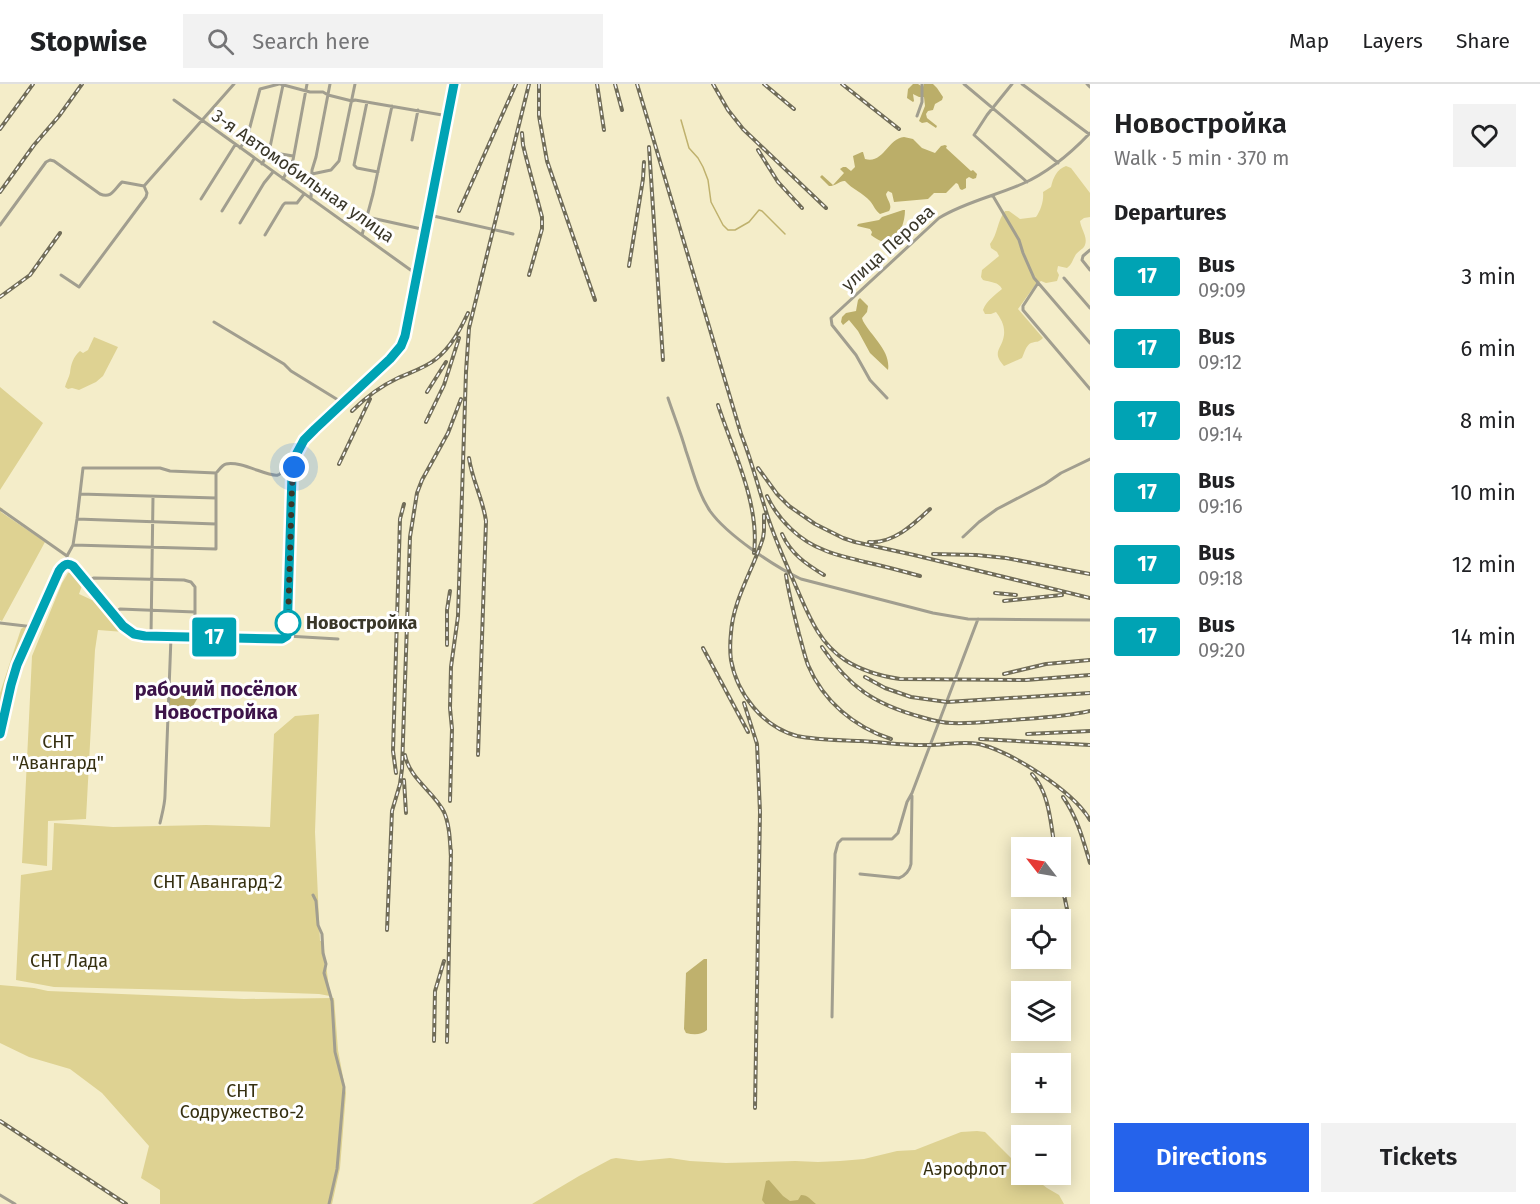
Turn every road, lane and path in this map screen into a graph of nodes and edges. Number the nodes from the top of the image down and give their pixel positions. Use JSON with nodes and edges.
{"nodes":[{"id":1,"x":234,"y":84,"type":"edge"},
{"id":2,"x":281,"y":84,"type":"edge"},
{"id":3,"x":307,"y":84,"type":"edge"},
{"id":4,"x":330,"y":84,"type":"edge"},
{"id":5,"x":355,"y":84,"type":"edge"},
{"id":6,"x":454,"y":84,"type":"edge"},
{"id":7,"x":922,"y":84,"type":"edge"},
{"id":8,"x":964,"y":84,"type":"edge"},
{"id":9,"x":1012,"y":84,"type":"edge"},
{"id":10,"x":1023,"y":84,"type":"edge"},
{"id":11,"x":305,"y":91,"type":"junction"},
{"id":12,"x":328,"y":95,"type":"junction"},
{"id":13,"x":174,"y":100,"type":"dead end"},
{"id":14,"x":352,"y":101,"type":"junction"},
{"id":15,"x":367,"y":102,"type":"junction"},
{"id":16,"x":392,"y":106,"type":"junction"},
{"id":17,"x":993,"y":108,"type":"junction"},
{"id":18,"x":418,"y":110,"type":"junction"},
{"id":19,"x":448,"y":116,"type":"junction"},
{"id":20,"x":916,"y":116,"type":"dead end"},
{"id":21,"x":201,"y":121,"type":"junction"},
{"id":22,"x":1090,"y":133,"type":"edge"},
{"id":23,"x":412,"y":140,"type":"dead end"},
{"id":24,"x":235,"y":145,"type":"junction"},
{"id":25,"x":240,"y":148,"type":"junction"},
{"id":26,"x":269,"y":152,"type":"junction"},
{"id":27,"x":293,"y":156,"type":"junction"},
{"id":28,"x":255,"y":159,"type":"junction"},
{"id":29,"x":1058,"y":163,"type":"junction"},
{"id":30,"x":262,"y":164,"type":"junction"},
{"id":31,"x":273,"y":172,"type":"junction"},
{"id":32,"x":378,"y":172,"type":"junction"},
{"id":33,"x":312,"y":174,"type":"junction"},
{"id":34,"x":283,"y":179,"type":"junction"},
{"id":35,"x":1027,"y":182,"type":"junction"},
{"id":36,"x":144,"y":186,"type":"junction"},
{"id":37,"x":304,"y":194,"type":"junction"},
{"id":38,"x":993,"y":196,"type":"junction"},
{"id":39,"x":201,"y":199,"type":"dead end"},
{"id":40,"x":311,"y":199,"type":"junction"},
{"id":41,"x":222,"y":211,"type":"dead end"},
{"id":42,"x":429,"y":215,"type":"junction"},
{"id":43,"x":367,"y":217,"type":"junction"},
{"id":44,"x":240,"y":223,"type":"dead end"},
{"id":45,"x":0,"y":225,"type":"edge"},
{"id":46,"x":426,"y":230,"type":"junction"},
{"id":47,"x":513,"y":234,"type":"dead end"},
{"id":48,"x":265,"y":235,"type":"dead end"},
{"id":49,"x":362,"y":235,"type":"junction"},
{"id":50,"x":1090,"y":250,"type":"edge"},
{"id":51,"x":1090,"y":270,"type":"edge"},
{"id":52,"x":417,"y":273,"type":"junction"},
{"id":53,"x":61,"y":274,"type":"dead end"},
{"id":54,"x":1064,"y":278,"type":"dead end"},
{"id":55,"x":1038,"y":283,"type":"junction"},
{"id":56,"x":1090,"y":308,"type":"edge"},
{"id":57,"x":214,"y":322,"type":"dead end"},
{"id":58,"x":1090,"y":344,"type":"edge"},
{"id":59,"x":1090,"y":389,"type":"edge"},
{"id":60,"x":668,"y":398,"type":"dead end"},
{"id":61,"x":887,"y":398,"type":"dead end"},
{"id":62,"x":343,"y":403,"type":"junction"},
{"id":63,"x":1090,"y":459,"type":"edge"},
{"id":64,"x":216,"y":474,"type":"junction"},
{"id":65,"x":292,"y":475,"type":"junction"},
{"id":66,"x":80,"y":494,"type":"junction"},
{"id":67,"x":153,"y":497,"type":"junction"},
{"id":68,"x":216,"y":498,"type":"junction"},
{"id":69,"x":0,"y":509,"type":"edge"},
{"id":70,"x":77,"y":519,"type":"junction"},
{"id":71,"x":152,"y":522,"type":"junction"},
{"id":72,"x":217,"y":524,"type":"junction"},
{"id":73,"x":963,"y":537,"type":"dead end"},
{"id":74,"x":73,"y":545,"type":"junction"},
{"id":75,"x":152,"y":547,"type":"junction"},
{"id":76,"x":67,"y":556,"type":"junction"},
{"id":77,"x":68,"y":564,"type":"junction"},
{"id":78,"x":151,"y":579,"type":"junction"},
{"id":79,"x":86,"y":581,"type":"junction"},
{"id":80,"x":151,"y":611,"type":"junction"},
{"id":81,"x":195,"y":612,"type":"junction"},
{"id":82,"x":115,"y":616,"type":"junction"},
{"id":83,"x":978,"y":619,"type":"junction"},
{"id":84,"x":1090,"y":620,"type":"edge"},
{"id":85,"x":0,"y":623,"type":"edge"},
{"id":86,"x":34,"y":627,"type":"junction"},
{"id":87,"x":151,"y":636,"type":"junction"},
{"id":88,"x":287,"y":636,"type":"junction"},
{"id":89,"x":171,"y":637,"type":"junction"},
{"id":90,"x":195,"y":637,"type":"junction"},
{"id":91,"x":338,"y":639,"type":"dead end"},
{"id":92,"x":0,"y":734,"type":"edge"},
{"id":93,"x":912,"y":792,"type":"junction"},
{"id":94,"x":160,"y":823,"type":"dead end"},
{"id":95,"x":860,"y":874,"type":"dead end"},
{"id":96,"x":314,"y":895,"type":"dead end"},
{"id":97,"x":832,"y":1017,"type":"dead end"},
{"id":98,"x":0,"y":1195,"type":"edge"},
{"id":99,"x":15,"y":1204,"type":"edge"},
{"id":100,"x":329,"y":1204,"type":"edge"}],
"edges":[{"from":1,"to":21,"type":"street"},
{"from":2,"to":11,"type":"street"},
{"from":2,"to":25,"type":"street"},
{"from":2,"to":26,"type":"street"},
{"from":3,"to":11,"type":"street"},
{"from":4,"to":12,"type":"street"},
{"from":5,"to":14,"type":"street"},
{"from":6,"to":19,"type":"main road"},
{"from":7,"to":20,"type":"street"},
{"from":8,"to":17,"type":"street"},
{"from":9,"to":17,"type":"street"},
{"from":10,"to":22,"type":"street"},
{"from":11,"to":12,"type":"street"},
{"from":11,"to":27,"type":"street"},
{"from":12,"to":14,"type":"street"},
{"from":12,"to":33,"type":"street"},
{"from":13,"to":21,"type":"street","name":"3-я Автомобильная улица"},
{"from":14,"to":15,"type":"street"},
{"from":14,"to":33,"type":"street"},
{"from":15,"to":16,"type":"street"},
{"from":15,"to":32,"type":"street"},
{"from":16,"to":18,"type":"street"},
{"from":16,"to":32,"type":"street"},
{"from":17,"to":29,"type":"street"},
{"from":17,"to":35,"type":"street"},
{"from":18,"to":19,"type":"street"},
{"from":18,"to":23,"type":"street"},
{"from":19,"to":42,"type":"main road"},
{"from":21,"to":24,"type":"street","name":"3-я Автомобильная улица"},
{"from":21,"to":36,"type":"street"},
{"from":22,"to":29,"type":"street","name":"улица Перова"},
{"from":24,"to":25,"type":"street","name":"3-я Автомобильная улица"},
{"from":24,"to":39,"type":"street"},
{"from":25,"to":28,"type":"street","name":"3-я Автомобильная улица"},
{"from":26,"to":27,"type":"street"},
{"from":26,"to":30,"type":"street"},
{"from":27,"to":34,"type":"street"},
{"from":28,"to":30,"type":"street","name":"3-я Автомобильная улица"},
{"from":28,"to":41,"type":"street"},
{"from":29,"to":35,"type":"street","name":"улица Перова"},
{"from":30,"to":31,"type":"street","name":"3-я Автомобильная улица"},
{"from":31,"to":34,"type":"street","name":"3-я Автомобильная улица"},
{"from":31,"to":44,"type":"street"},
{"from":32,"to":43,"type":"street"},
{"from":33,"to":40,"type":"street"},
{"from":34,"to":37,"type":"street","name":"3-я Автомобильная улица"},
{"from":35,"to":38,"type":"street","name":"улица Перова"},
{"from":36,"to":45,"type":"street"},
{"from":36,"to":53,"type":"street"},
{"from":37,"to":40,"type":"street","name":"3-я Автомобильная улица"},
{"from":37,"to":48,"type":"street"},
{"from":38,"to":55,"type":"street"},
{"from":38,"to":61,"type":"street","name":"улица Перова"},
{"from":40,"to":49,"type":"street","name":"3-я Автомобильная улица"},
{"from":42,"to":46,"type":"main road"},
{"from":42,"to":47,"type":"street"},
{"from":43,"to":46,"type":"street"},
{"from":43,"to":49,"type":"street"},
{"from":46,"to":52,"type":"main road"},
{"from":49,"to":52,"type":"street","name":"3-я Автомобильная улица"},
{"from":50,"to":51,"type":"street"},
{"from":52,"to":62,"type":"main road"},
{"from":54,"to":56,"type":"street"},
{"from":55,"to":58,"type":"street"},
{"from":55,"to":59,"type":"street"},
{"from":57,"to":62,"type":"street"},
{"from":60,"to":83,"type":"street"},
{"from":62,"to":65,"type":"main road"},
{"from":63,"to":73,"type":"street"},
{"from":64,"to":65,"type":"street"},
{"from":64,"to":66,"type":"street"},
{"from":64,"to":68,"type":"street"},
{"from":65,"to":88,"type":"main road"},
{"from":66,"to":67,"type":"street"},
{"from":66,"to":70,"type":"street"},
{"from":67,"to":68,"type":"street"},
{"from":67,"to":71,"type":"street"},
{"from":68,"to":72,"type":"street"},
{"from":69,"to":76,"type":"street"},
{"from":70,"to":71,"type":"street"},
{"from":70,"to":74,"type":"street"},
{"from":71,"to":72,"type":"street"},
{"from":71,"to":75,"type":"street"},
{"from":72,"to":75,"type":"street"},
{"from":74,"to":75,"type":"street"},
{"from":74,"to":76,"type":"street"},
{"from":75,"to":78,"type":"street"},
{"from":76,"to":77,"type":"street"},
{"from":77,"to":79,"type":"street"},
{"from":77,"to":86,"type":"street"},
{"from":78,"to":79,"type":"street"},
{"from":78,"to":80,"type":"street"},
{"from":78,"to":81,"type":"street"},
{"from":79,"to":82,"type":"street"},
{"from":80,"to":81,"type":"street"},
{"from":80,"to":82,"type":"street"},
{"from":80,"to":87,"type":"street"},
{"from":81,"to":90,"type":"street"},
{"from":82,"to":87,"type":"street"},
{"from":83,"to":84,"type":"street"},
{"from":83,"to":93,"type":"street"},
{"from":85,"to":86,"type":"street"},
{"from":86,"to":92,"type":"street"},
{"from":87,"to":89,"type":"street"},
{"from":88,"to":90,"type":"street"},
{"from":88,"to":91,"type":"street"},
{"from":89,"to":90,"type":"street"},
{"from":89,"to":94,"type":"street"},
{"from":93,"to":95,"type":"street"},
{"from":93,"to":97,"type":"street"},
{"from":96,"to":100,"type":"street"},
{"from":98,"to":99,"type":"street"}]}
